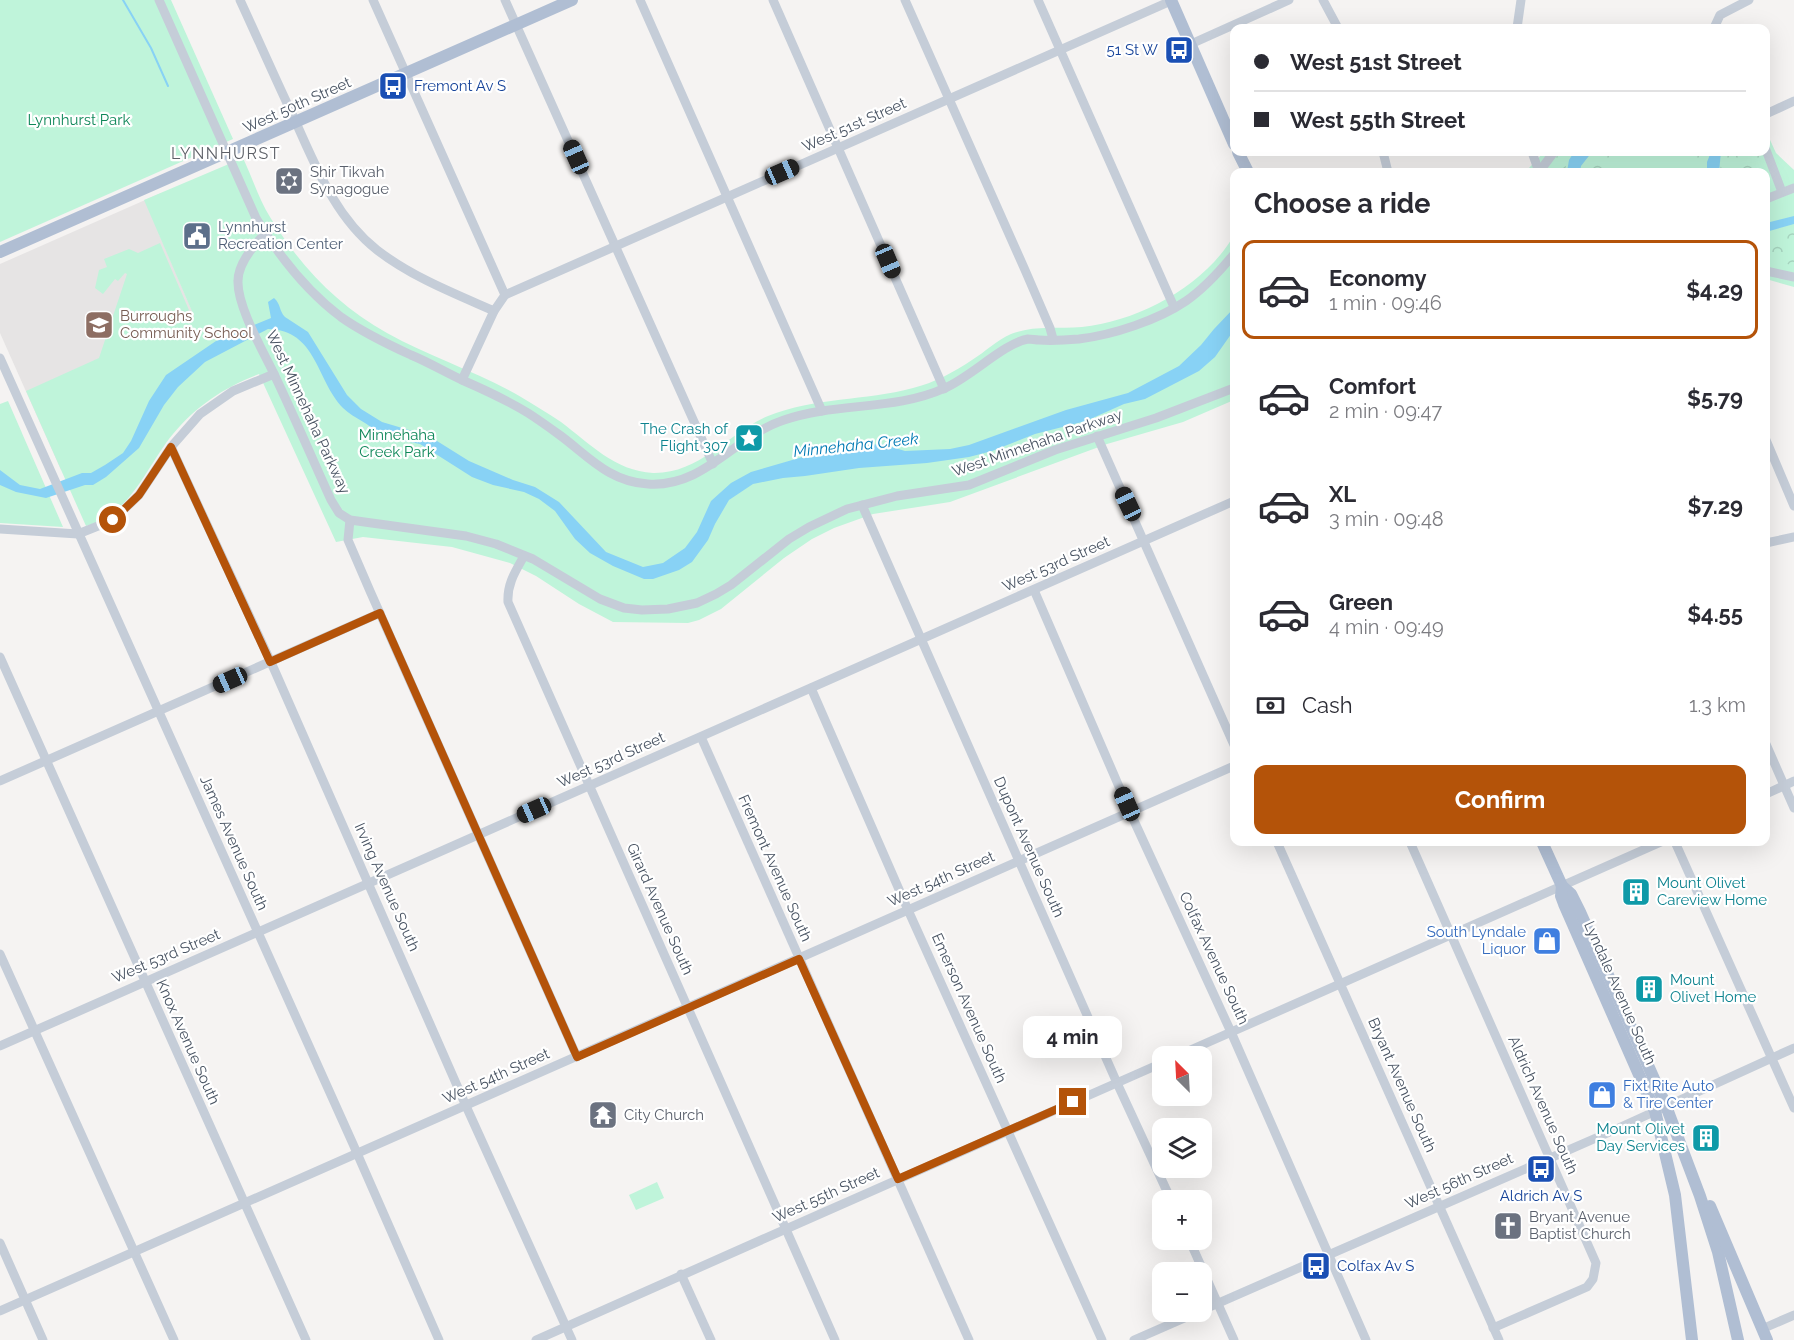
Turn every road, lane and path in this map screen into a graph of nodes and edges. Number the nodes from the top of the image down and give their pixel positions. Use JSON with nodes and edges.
{"nodes":[{"id":1,"x":159,"y":0,"type":"edge"},
{"id":2,"x":240,"y":0,"type":"edge"},
{"id":3,"x":373,"y":0,"type":"edge"},
{"id":4,"x":506,"y":0,"type":"edge"},
{"id":5,"x":572,"y":0,"type":"edge"},
{"id":6,"x":640,"y":0,"type":"edge"},
{"id":7,"x":773,"y":0,"type":"edge"},
{"id":8,"x":905,"y":0,"type":"edge"},
{"id":9,"x":1038,"y":0,"type":"edge"},
{"id":10,"x":1289,"y":0,"type":"edge"},
{"id":11,"x":1323,"y":0,"type":"edge"},
{"id":12,"x":1521,"y":0,"type":"edge"},
{"id":13,"x":1749,"y":0,"type":"edge"},
{"id":14,"x":1171,"y":1,"type":"edge"},
{"id":15,"x":516,"y":24,"type":"junction"},
{"id":16,"x":1236,"y":24,"type":"edge"},
{"id":17,"x":1336,"y":24,"type":"edge"},
{"id":18,"x":1518,"y":24,"type":"edge"},
{"id":19,"x":1716,"y":24,"type":"edge"},
{"id":20,"x":1230,"y":26,"type":"edge"},
{"id":21,"x":1191,"y":44,"type":"junction"},
{"id":22,"x":1060,"y":50,"type":"junction"},
{"id":23,"x":405,"y":73,"type":"junction"},
{"id":24,"x":949,"y":99,"type":"junction"},
{"id":25,"x":1794,"y":101,"type":"edge"},
{"id":26,"x":1770,"y":112,"type":"edge"},
{"id":27,"x":295,"y":122,"type":"junction"},
{"id":28,"x":1230,"y":135,"type":"edge"},
{"id":29,"x":839,"y":148,"type":"junction"},
{"id":30,"x":226,"y":153,"type":"junction"},
{"id":31,"x":1768,"y":156,"type":"edge"},
{"id":32,"x":1794,"y":188,"type":"edge"},
{"id":33,"x":1782,"y":192,"type":"junction"},
{"id":34,"x":728,"y":196,"type":"junction"},
{"id":35,"x":1770,"y":197,"type":"edge"},
{"id":36,"x":265,"y":234,"type":"junction"},
{"id":37,"x":616,"y":246,"type":"junction"},
{"id":38,"x":0,"y":252,"type":"edge"},
{"id":39,"x":1230,"y":259,"type":"edge"},
{"id":40,"x":1770,"y":272,"type":"edge"},
{"id":41,"x":1794,"y":277,"type":"edge"},
{"id":42,"x":505,"y":294,"type":"junction"},
{"id":43,"x":1174,"y":307,"type":"junction"},
{"id":44,"x":494,"y":311,"type":"junction"},
{"id":45,"x":1053,"y":339,"type":"junction"},
{"id":46,"x":0,"y":358,"type":"edge"},
{"id":47,"x":274,"y":374,"type":"junction"},
{"id":48,"x":462,"y":380,"type":"junction"},
{"id":49,"x":945,"y":389,"type":"junction"},
{"id":50,"x":1230,"y":390,"type":"edge"},
{"id":51,"x":822,"y":411,"type":"junction"},
{"id":52,"x":1097,"y":436,"type":"junction"},
{"id":53,"x":171,"y":447,"type":"junction"},
{"id":54,"x":1770,"y":449,"type":"edge"},
{"id":55,"x":713,"y":464,"type":"junction"},
{"id":56,"x":1230,"y":503,"type":"edge"},
{"id":57,"x":862,"y":505,"type":"junction"},
{"id":58,"x":1794,"y":506,"type":"edge"},
{"id":59,"x":350,"y":520,"type":"junction"},
{"id":60,"x":0,"y":529,"type":"edge"},
{"id":61,"x":78,"y":534,"type":"junction"},
{"id":62,"x":1794,"y":537,"type":"edge"},
{"id":63,"x":1145,"y":542,"type":"junction"},
{"id":64,"x":1770,"y":542,"type":"edge"},
{"id":65,"x":524,"y":556,"type":"junction"},
{"id":66,"x":1034,"y":590,"type":"junction"},
{"id":67,"x":380,"y":613,"type":"junction"},
{"id":68,"x":921,"y":640,"type":"junction"},
{"id":69,"x":0,"y":657,"type":"edge"},
{"id":70,"x":270,"y":662,"type":"junction"},
{"id":71,"x":811,"y":688,"type":"junction"},
{"id":72,"x":158,"y":712,"type":"junction"},
{"id":73,"x":1230,"y":736,"type":"edge"},
{"id":74,"x":700,"y":737,"type":"junction"},
{"id":75,"x":1770,"y":753,"type":"edge"},
{"id":76,"x":46,"y":760,"type":"junction"},
{"id":77,"x":1230,"y":768,"type":"edge"},
{"id":78,"x":0,"y":781,"type":"edge"},
{"id":79,"x":1794,"y":782,"type":"edge"},
{"id":80,"x":590,"y":786,"type":"junction"},
{"id":81,"x":1784,"y":786,"type":"junction"},
{"id":82,"x":1770,"y":792,"type":"edge"},
{"id":83,"x":1794,"y":808,"type":"edge"},
{"id":84,"x":1131,"y":812,"type":"junction"},
{"id":85,"x":479,"y":835,"type":"junction"},
{"id":86,"x":1279,"y":846,"type":"edge"},
{"id":87,"x":1412,"y":846,"type":"edge"},
{"id":88,"x":1544,"y":846,"type":"edge"},
{"id":89,"x":1652,"y":846,"type":"edge"},
{"id":90,"x":1677,"y":846,"type":"edge"},
{"id":91,"x":1019,"y":861,"type":"junction"},
{"id":92,"x":369,"y":883,"type":"junction"},
{"id":93,"x":1562,"y":886,"type":"junction"},
{"id":94,"x":909,"y":910,"type":"junction"},
{"id":95,"x":258,"y":933,"type":"junction"},
{"id":96,"x":1452,"y":935,"type":"junction"},
{"id":97,"x":0,"y":954,"type":"edge"},
{"id":98,"x":799,"y":959,"type":"junction"},
{"id":99,"x":145,"y":981,"type":"junction"},
{"id":100,"x":1341,"y":984,"type":"junction"},
{"id":101,"x":687,"y":1008,"type":"junction"},
{"id":102,"x":34,"y":1030,"type":"junction"},
{"id":103,"x":1231,"y":1032,"type":"junction"},
{"id":104,"x":0,"y":1046,"type":"edge"},
{"id":105,"x":1200,"y":1046,"type":"edge"},
{"id":106,"x":1794,"y":1048,"type":"edge"},
{"id":107,"x":577,"y":1057,"type":"junction"},
{"id":108,"x":1771,"y":1058,"type":"junction"},
{"id":109,"x":1152,"y":1067,"type":"edge"},
{"id":110,"x":1117,"y":1083,"type":"junction"},
{"id":111,"x":466,"y":1106,"type":"junction"},
{"id":112,"x":1661,"y":1108,"type":"junction"},
{"id":113,"x":1794,"y":1108,"type":"edge"},
{"id":114,"x":1008,"y":1131,"type":"junction"},
{"id":115,"x":357,"y":1154,"type":"junction"},
{"id":116,"x":1550,"y":1158,"type":"junction"},
{"id":117,"x":1688,"y":1165,"type":"junction"},
{"id":118,"x":898,"y":1179,"type":"junction"},
{"id":119,"x":1166,"y":1190,"type":"edge"},
{"id":120,"x":244,"y":1203,"type":"junction"},
{"id":121,"x":1439,"y":1206,"type":"junction"},
{"id":122,"x":787,"y":1229,"type":"junction"},
{"id":123,"x":0,"y":1243,"type":"edge"},
{"id":124,"x":1194,"y":1250,"type":"edge"},
{"id":125,"x":135,"y":1252,"type":"junction"},
{"id":126,"x":1328,"y":1255,"type":"junction"},
{"id":127,"x":681,"y":1274,"type":"junction"},
{"id":128,"x":26,"y":1300,"type":"junction"},
{"id":129,"x":1218,"y":1304,"type":"junction"},
{"id":130,"x":0,"y":1311,"type":"edge"},
{"id":131,"x":1794,"y":1315,"type":"edge"},
{"id":132,"x":566,"y":1326,"type":"junction"},
{"id":133,"x":1493,"y":1328,"type":"junction"},
{"id":134,"x":1765,"y":1334,"type":"edge"},
{"id":135,"x":43,"y":1340,"type":"edge"},
{"id":136,"x":174,"y":1340,"type":"edge"},
{"id":137,"x":306,"y":1340,"type":"edge"},
{"id":138,"x":439,"y":1340,"type":"edge"},
{"id":139,"x":536,"y":1340,"type":"edge"},
{"id":140,"x":572,"y":1340,"type":"edge"},
{"id":141,"x":711,"y":1340,"type":"edge"},
{"id":142,"x":835,"y":1340,"type":"edge"},
{"id":143,"x":969,"y":1340,"type":"edge"},
{"id":144,"x":1102,"y":1340,"type":"edge"},
{"id":145,"x":1134,"y":1340,"type":"edge"},
{"id":146,"x":1234,"y":1340,"type":"edge"},
{"id":147,"x":1366,"y":1340,"type":"edge"},
{"id":148,"x":1499,"y":1340,"type":"edge"},
{"id":149,"x":1692,"y":1340,"type":"edge"},
{"id":150,"x":1738,"y":1340,"type":"edge"}],
"edges":[{"from":1,"to":30,"type":"street"},
{"from":2,"to":27,"type":"street"},
{"from":3,"to":23,"type":"street"},
{"from":4,"to":15,"type":"street"},
{"from":5,"to":15,"type":"main road","name":"West 50th Street"},
{"from":6,"to":34,"type":"street"},
{"from":7,"to":29,"type":"street"},
{"from":8,"to":24,"type":"street"},
{"from":9,"to":22,"type":"street"},
{"from":10,"to":16,"type":"street"},
{"from":11,"to":17,"type":"street"},
{"from":12,"to":18,"type":"street"},
{"from":13,"to":19,"type":"street"},
{"from":14,"to":21,"type":"main road"},
{"from":14,"to":22,"type":"street","name":"West 51st Street"},
{"from":15,"to":23,"type":"main road","name":"West 50th Street"},
{"from":15,"to":37,"type":"street"},
{"from":20,"to":21,"type":"street"},
{"from":21,"to":28,"type":"main road"},
{"from":22,"to":24,"type":"street","name":"West 51st Street"},
{"from":22,"to":43,"type":"street"},
{"from":23,"to":27,"type":"main road","name":"West 50th Street"},
{"from":23,"to":42,"type":"street"},
{"from":24,"to":29,"type":"street","name":"West 51st Street"},
{"from":24,"to":45,"type":"street"},
{"from":25,"to":26,"type":"street"},
{"from":27,"to":30,"type":"main road","name":"West 50th Street"},
{"from":27,"to":44,"type":"street"},
{"from":29,"to":34,"type":"street","name":"West 51st Street"},
{"from":29,"to":49,"type":"street"},
{"from":30,"to":36,"type":"street"},
{"from":30,"to":38,"type":"main road","name":"West 50th Street"},
{"from":31,"to":33,"type":"street"},
{"from":32,"to":33,"type":"street"},
{"from":33,"to":35,"type":"street"},
{"from":34,"to":37,"type":"street","name":"West 51st Street"},
{"from":34,"to":51,"type":"street"},
{"from":36,"to":47,"type":"street","name":"West Minnehaha Parkway"},
{"from":36,"to":48,"type":"street"},
{"from":37,"to":42,"type":"street","name":"West 51st Street"},
{"from":37,"to":55,"type":"street"},
{"from":39,"to":43,"type":"street"},
{"from":40,"to":41,"type":"street"},
{"from":42,"to":44,"type":"street"},
{"from":43,"to":45,"type":"street"},
{"from":44,"to":48,"type":"street"},
{"from":45,"to":49,"type":"street"},
{"from":46,"to":61,"type":"street","name":"James Avenue South"},
{"from":47,"to":53,"type":"street"},
{"from":47,"to":59,"type":"street","name":"West Minnehaha Parkway"},
{"from":48,"to":55,"type":"street"},
{"from":49,"to":51,"type":"street"},
{"from":50,"to":52,"type":"street","name":"West Minnehaha Parkway"},
{"from":51,"to":55,"type":"street"},
{"from":52,"to":57,"type":"street","name":"West Minnehaha Parkway"},
{"from":52,"to":63,"type":"street"},
{"from":53,"to":61,"type":"street"},
{"from":53,"to":70,"type":"street","name":"Irving Avenue South"},
{"from":54,"to":58,"type":"street"},
{"from":56,"to":63,"type":"street","name":"West 53rd Street"},
{"from":57,"to":65,"type":"street","name":"West Minnehaha Parkway"},
{"from":57,"to":68,"type":"street","name":"Dupont Avenue South"},
{"from":59,"to":65,"type":"street","name":"West Minnehaha Parkway"},
{"from":59,"to":67,"type":"street"},
{"from":60,"to":61,"type":"street"},
{"from":61,"to":72,"type":"street","name":"James Avenue South"},
{"from":62,"to":64,"type":"street"},
{"from":63,"to":66,"type":"street","name":"West 53rd Street"},
{"from":63,"to":73,"type":"street"},
{"from":65,"to":80,"type":"street","name":"Girard Avenue South"},
{"from":66,"to":68,"type":"street","name":"West 53rd Street"},
{"from":66,"to":84,"type":"street","name":"Colfax Avenue South"},
{"from":67,"to":70,"type":"street"},
{"from":67,"to":85,"type":"street"},
{"from":68,"to":71,"type":"street","name":"West 53rd Street"},
{"from":68,"to":91,"type":"street","name":"Dupont Avenue South"},
{"from":69,"to":76,"type":"street","name":"Knox Avenue South"},
{"from":70,"to":72,"type":"street"},
{"from":70,"to":92,"type":"street","name":"Irving Avenue South"},
{"from":71,"to":74,"type":"street","name":"West 53rd Street"},
{"from":71,"to":94,"type":"street","name":"Emerson Avenue South"},
{"from":72,"to":76,"type":"street"},
{"from":72,"to":95,"type":"street","name":"James Avenue South"},
{"from":74,"to":80,"type":"street","name":"West 53rd Street"},
{"from":74,"to":98,"type":"street","name":"Fremont Avenue South"},
{"from":75,"to":81,"type":"street"},
{"from":76,"to":78,"type":"street"},
{"from":76,"to":99,"type":"street","name":"Knox Avenue South"},
{"from":77,"to":84,"type":"street","name":"West 54th Street"},
{"from":79,"to":81,"type":"street"},
{"from":80,"to":85,"type":"street","name":"West 53rd Street"},
{"from":80,"to":101,"type":"street","name":"Girard Avenue South"},
{"from":81,"to":82,"type":"street"},
{"from":81,"to":83,"type":"street"},
{"from":84,"to":91,"type":"street","name":"West 54th Street"},
{"from":84,"to":103,"type":"street","name":"Colfax Avenue South"},
{"from":85,"to":92,"type":"street","name":"West 53rd Street"},
{"from":85,"to":107,"type":"street"},
{"from":86,"to":100,"type":"street","name":"Bryant Avenue South"},
{"from":87,"to":96,"type":"street","name":"Aldrich Avenue South"},
{"from":88,"to":93,"type":"main road","name":"Lyndale Avenue South"},
{"from":89,"to":93,"type":"street"},
{"from":90,"to":108,"type":"street"},
{"from":91,"to":94,"type":"street","name":"West 54th Street"},
{"from":91,"to":110,"type":"street","name":"Dupont Avenue South"},
{"from":92,"to":95,"type":"street","name":"West 53rd Street"},
{"from":92,"to":111,"type":"street","name":"Irving Avenue South"},
{"from":93,"to":96,"type":"street"},
{"from":93,"to":112,"type":"main road","name":"Lyndale Avenue South"},
{"from":94,"to":98,"type":"street","name":"West 54th Street"},
{"from":94,"to":114,"type":"street","name":"Emerson Avenue South"},
{"from":95,"to":99,"type":"street","name":"West 53rd Street"},
{"from":95,"to":115,"type":"street","name":"James Avenue South"},
{"from":96,"to":100,"type":"street"},
{"from":96,"to":116,"type":"street","name":"Aldrich Avenue South"},
{"from":97,"to":102,"type":"street"},
{"from":98,"to":101,"type":"street","name":"West 54th Street"},
{"from":98,"to":118,"type":"street","name":"Fremont Avenue South"},
{"from":99,"to":102,"type":"street","name":"West 53rd Street"},
{"from":99,"to":120,"type":"street","name":"Knox Avenue South"},
{"from":100,"to":103,"type":"street"},
{"from":100,"to":121,"type":"street","name":"Bryant Avenue South"},
{"from":101,"to":107,"type":"street","name":"West 54th Street"},
{"from":101,"to":122,"type":"street","name":"Girard Avenue South"},
{"from":102,"to":104,"type":"street","name":"West 53rd Street"},
{"from":102,"to":125,"type":"street"},
{"from":103,"to":105,"type":"street"},
{"from":103,"to":126,"type":"street","name":"Colfax Avenue South"},
{"from":106,"to":108,"type":"street","name":"West 56th Street"},
{"from":107,"to":111,"type":"street","name":"West 54th Street"},
{"from":108,"to":112,"type":"street","name":"West 56th Street"},
{"from":108,"to":113,"type":"street"},
{"from":109,"to":110,"type":"street","name":"West 55th Street"},
{"from":110,"to":114,"type":"street","name":"West 55th Street"},
{"from":110,"to":119,"type":"street","name":"Dupont Avenue South"},
{"from":111,"to":115,"type":"street","name":"West 54th Street"},
{"from":111,"to":132,"type":"street","name":"Irving Avenue South"},
{"from":112,"to":116,"type":"street","name":"West 56th Street"},
{"from":112,"to":117,"type":"main road"},
{"from":112,"to":149,"type":"main road"},
{"from":114,"to":118,"type":"street","name":"West 55th Street"},
{"from":114,"to":144,"type":"street","name":"Emerson Avenue South"},
{"from":115,"to":120,"type":"street","name":"West 54th Street"},
{"from":115,"to":138,"type":"street","name":"James Avenue South"},
{"from":116,"to":121,"type":"street","name":"West 56th Street"},
{"from":116,"to":133,"type":"street","name":"Aldrich Avenue South"},
{"from":117,"to":134,"type":"main road"},
{"from":117,"to":150,"type":"main road"},
{"from":118,"to":122,"type":"street","name":"West 55th Street"},
{"from":118,"to":143,"type":"street","name":"Fremont Avenue South"},
{"from":120,"to":125,"type":"street","name":"West 54th Street"},
{"from":120,"to":137,"type":"street","name":"Knox Avenue South"},
{"from":121,"to":126,"type":"street","name":"West 56th Street"},
{"from":121,"to":133,"type":"street","name":"Bryant Avenue South"},
{"from":122,"to":127,"type":"street","name":"West 55th Street"},
{"from":122,"to":142,"type":"street","name":"Girard Avenue South"},
{"from":123,"to":128,"type":"street"},
{"from":124,"to":129,"type":"street"},
{"from":125,"to":128,"type":"street","name":"West 54th Street"},
{"from":125,"to":136,"type":"street"},
{"from":126,"to":129,"type":"street","name":"West 56th Street"},
{"from":126,"to":147,"type":"street","name":"Colfax Avenue South"},
{"from":127,"to":132,"type":"street","name":"West 55th Street"},
{"from":127,"to":141,"type":"street"},
{"from":128,"to":130,"type":"street","name":"West 54th Street"},
{"from":128,"to":135,"type":"street"},
{"from":129,"to":145,"type":"street","name":"West 56th Street"},
{"from":129,"to":146,"type":"street"},
{"from":131,"to":134,"type":"street"},
{"from":132,"to":139,"type":"street","name":"West 55th Street"},
{"from":132,"to":140,"type":"street","name":"Irving Avenue South"},
{"from":133,"to":148,"type":"street","name":"Bryant Avenue South"}]}
